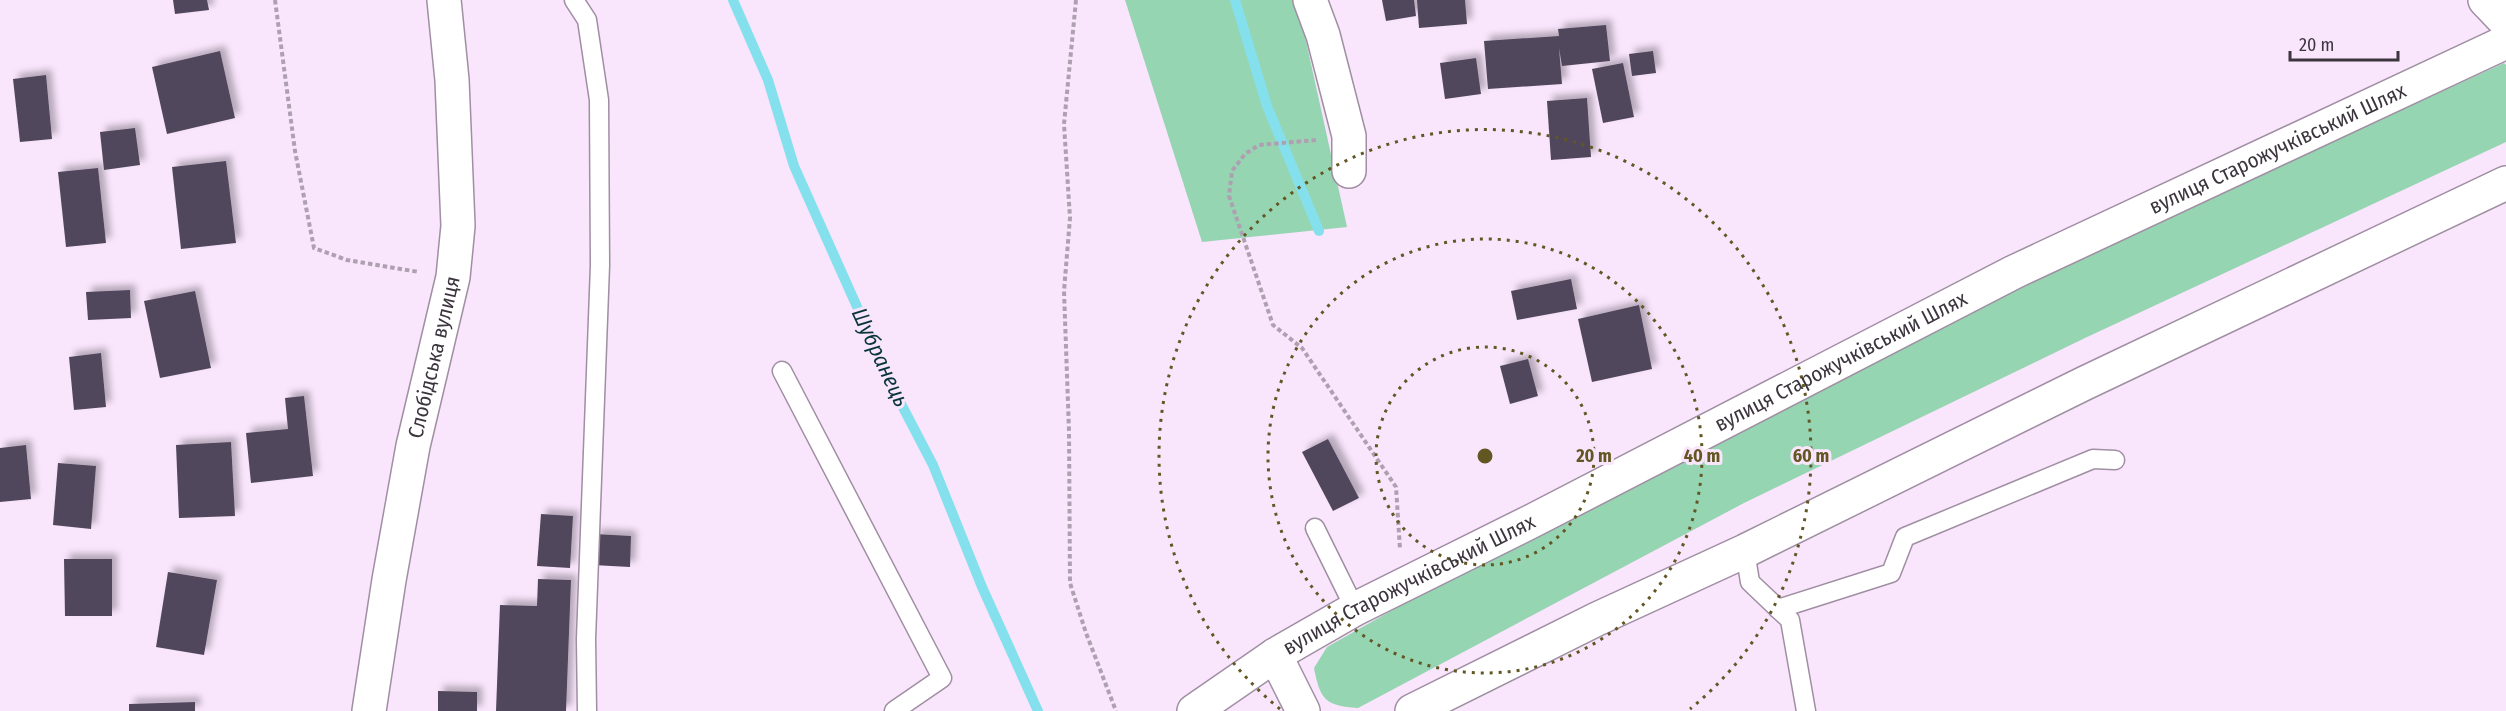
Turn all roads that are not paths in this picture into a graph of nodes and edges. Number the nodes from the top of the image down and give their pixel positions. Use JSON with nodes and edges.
{"nodes":[{"id":1,"x":444,"y":0,"type":"edge"},
{"id":2,"x":574,"y":0,"type":"edge"},
{"id":3,"x":1310,"y":0,"type":"edge"},
{"id":4,"x":2485,"y":0,"type":"edge"},
{"id":5,"x":2506,"y":22,"type":"edge"},
{"id":6,"x":2506,"y":42,"type":"edge"},
{"id":7,"x":1349,"y":171,"type":"dead end"},
{"id":8,"x":2506,"y":183,"type":"edge"},
{"id":9,"x":782,"y":371,"type":"dead end"},
{"id":10,"x":2115,"y":460,"type":"dead end"},
{"id":11,"x":1315,"y":528,"type":"dead end"},
{"id":12,"x":1745,"y":551,"type":"junction"},
{"id":13,"x":1355,"y":609,"type":"junction"},
{"id":14,"x":1778,"y":609,"type":"junction"},
{"id":15,"x":1275,"y":655,"type":"junction"},
{"id":16,"x":369,"y":711,"type":"edge"},
{"id":17,"x":587,"y":711,"type":"edge"},
{"id":18,"x":894,"y":711,"type":"edge"},
{"id":19,"x":1194,"y":711,"type":"edge"},
{"id":20,"x":1303,"y":711,"type":"edge"},
{"id":21,"x":1412,"y":711,"type":"edge"},
{"id":22,"x":1806,"y":711,"type":"edge"}],
"edges":[{"from":1,"to":16,"type":"main road","name":"Слобідська вулиця"},
{"from":2,"to":17,"type":"lane"},
{"from":3,"to":7,"type":"main road"},
{"from":4,"to":5,"type":"main road"},
{"from":6,"to":13,"type":"main road","name":"вулиця Старожучківський Шлях"},
{"from":8,"to":12,"type":"main road"},
{"from":9,"to":18,"type":"lane"},
{"from":10,"to":14,"type":"lane"},
{"from":11,"to":13,"type":"lane"},
{"from":12,"to":14,"type":"lane"},
{"from":12,"to":21,"type":"main road"},
{"from":13,"to":15,"type":"main road","name":"вулиця Старожучківський Шлях"},
{"from":14,"to":22,"type":"lane"},
{"from":15,"to":19,"type":"main road","name":"вулиця Старожучківський Шлях"},
{"from":15,"to":20,"type":"main road"}]}
